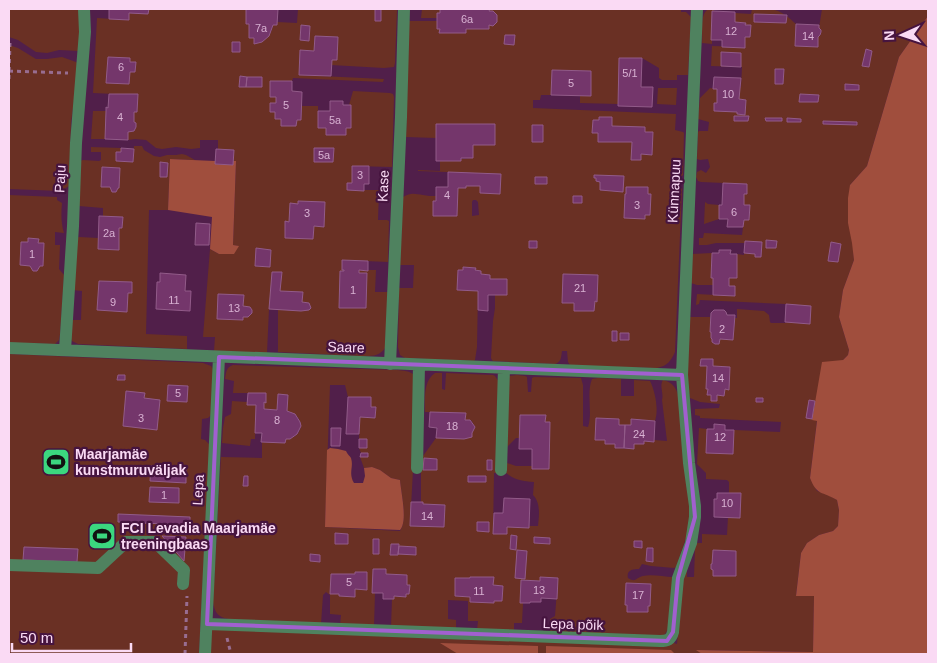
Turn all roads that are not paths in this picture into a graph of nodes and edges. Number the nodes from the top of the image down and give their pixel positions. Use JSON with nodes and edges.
{"nodes":[{"id":1,"x":84,"y":9,"type":"edge"},
{"id":2,"x":404,"y":9,"type":"edge"},
{"id":3,"x":697,"y":9,"type":"edge"},
{"id":4,"x":9,"y":348,"type":"edge"},
{"id":5,"x":65,"y":350,"type":"junction"},
{"id":6,"x":219,"y":357,"type":"junction"},
{"id":7,"x":390,"y":364,"type":"junction"},
{"id":8,"x":419,"y":365,"type":"junction"},
{"id":9,"x":504,"y":368,"type":"junction"},
{"id":10,"x":682,"y":374,"type":"junction"},
{"id":11,"x":417,"y":468,"type":"dead end"},
{"id":12,"x":501,"y":470,"type":"dead end"},
{"id":13,"x":9,"y":565,"type":"edge"},
{"id":14,"x":183,"y":584,"type":"road end"},
{"id":15,"x":206,"y":624,"type":"junction"},
{"id":16,"x":205,"y":654,"type":"edge"}],
"edges":[{"from":1,"to":5,"type":"street","name":"Paju"},
{"from":2,"to":7,"type":"street","name":"Kase"},
{"from":3,"to":10,"type":"street","name":"Künnapuu"},
{"from":4,"to":5,"type":"street","name":"Saare"},
{"from":5,"to":6,"type":"street","name":"Saare"},
{"from":6,"to":7,"type":"street","name":"Saare"},
{"from":6,"to":15,"type":"street","name":"Lepa"},
{"from":7,"to":8,"type":"street","name":"Saare"},
{"from":8,"to":9,"type":"street","name":"Saare"},
{"from":8,"to":11,"type":"street"},
{"from":9,"to":10,"type":"street","name":"Saare"},
{"from":9,"to":12,"type":"street"},
{"from":10,"to":15,"type":"street","name":"Lepa põik"},
{"from":13,"to":14,"type":"street"},
{"from":15,"to":16,"type":"street","name":"Lepa"}]}
